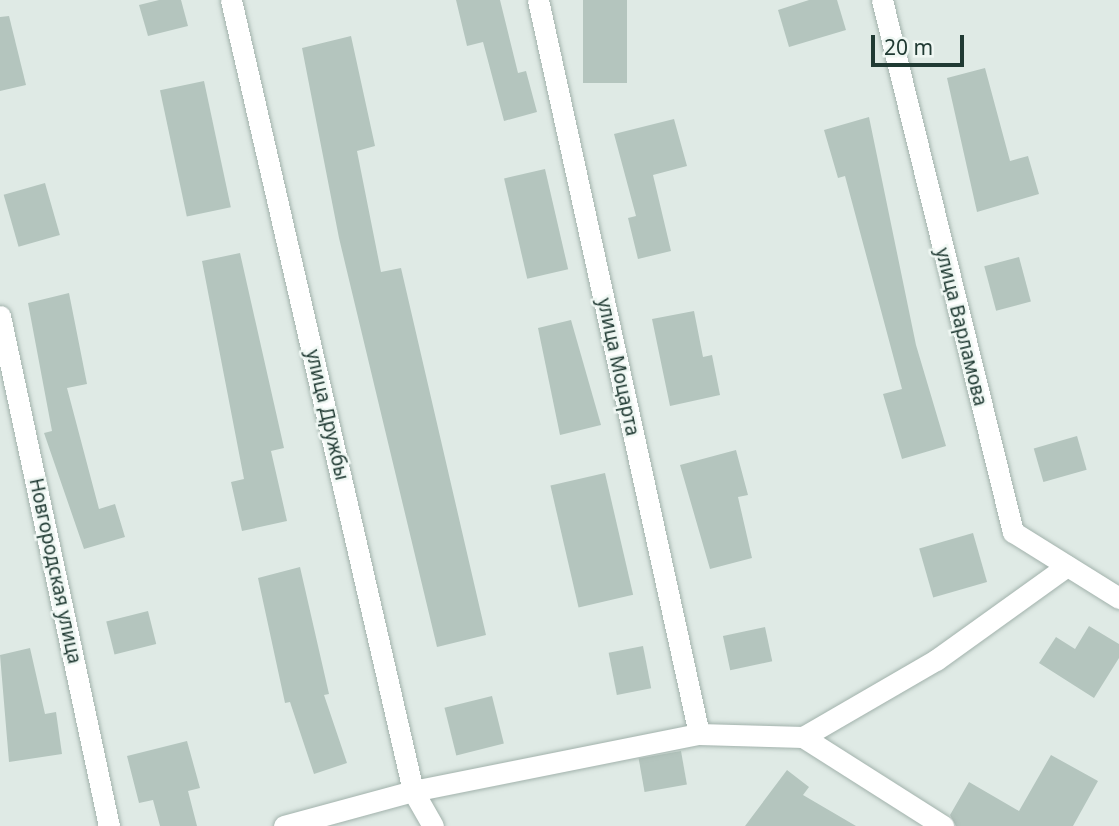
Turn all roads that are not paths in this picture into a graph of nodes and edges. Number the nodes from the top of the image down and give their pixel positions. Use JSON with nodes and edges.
{"nodes":[{"id":1,"x":232,"y":0,"type":"edge"},
{"id":2,"x":538,"y":0,"type":"edge"},
{"id":3,"x":882,"y":0,"type":"edge"},
{"id":4,"x":0,"y":316,"type":"edge"},
{"id":5,"x":1067,"y":566,"type":"junction"},
{"id":6,"x":1119,"y":597,"type":"edge"},
{"id":7,"x":699,"y":734,"type":"junction"},
{"id":8,"x":803,"y":737,"type":"junction"},
{"id":9,"x":413,"y":791,"type":"junction"},
{"id":10,"x":109,"y":826,"type":"edge"},
{"id":11,"x":284,"y":826,"type":"edge"},
{"id":12,"x":433,"y":826,"type":"edge"},
{"id":13,"x":943,"y":826,"type":"edge"}],
"edges":[{"from":1,"to":9,"type":"street","name":"улица Дружбы"},
{"from":2,"to":7,"type":"street","name":"улица Моцарта"},
{"from":3,"to":5,"type":"street","name":"улица Варламова"},
{"from":4,"to":10,"type":"street","name":"Новгородская улица"},
{"from":5,"to":6,"type":"street","name":"улица Варламова"},
{"from":5,"to":8,"type":"street"},
{"from":7,"to":8,"type":"street"},
{"from":7,"to":9,"type":"street"},
{"from":8,"to":13,"type":"street"},
{"from":9,"to":11,"type":"street"},
{"from":9,"to":12,"type":"street","name":"улица Дружбы"}]}
